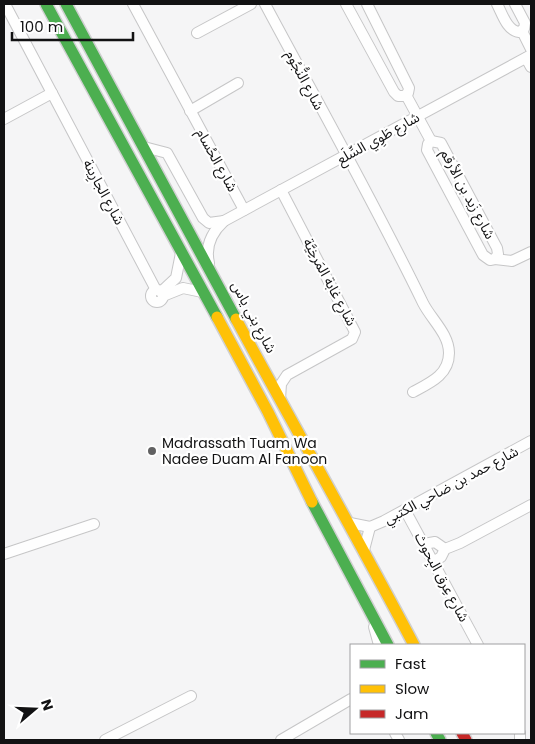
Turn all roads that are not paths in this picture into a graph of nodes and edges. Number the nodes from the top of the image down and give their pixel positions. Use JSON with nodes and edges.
{"nodes":[{"id":1,"x":5,"y":4,"type":"edge"},
{"id":2,"x":46,"y":4,"type":"edge"},
{"id":3,"x":66,"y":4,"type":"edge"},
{"id":4,"x":133,"y":4,"type":"edge"},
{"id":5,"x":251,"y":4,"type":"edge"},
{"id":6,"x":265,"y":4,"type":"edge"},
{"id":7,"x":346,"y":4,"type":"edge"},
{"id":8,"x":366,"y":4,"type":"edge"},
{"id":9,"x":497,"y":4,"type":"edge"},
{"id":10,"x":515,"y":4,"type":"edge"},
{"id":11,"x":522,"y":31,"type":"junction"},
{"id":12,"x":197,"y":33,"type":"dead end"},
{"id":13,"x":529,"y":54,"type":"edge"},
{"id":14,"x":531,"y":67,"type":"edge"},
{"id":15,"x":238,"y":83,"type":"dead end"},
{"id":16,"x":52,"y":93,"type":"junction"},
{"id":17,"x":406,"y":95,"type":"junction"},
{"id":18,"x":190,"y":111,"type":"junction"},
{"id":19,"x":418,"y":116,"type":"junction"},
{"id":20,"x":4,"y":119,"type":"edge"},
{"id":21,"x":431,"y":141,"type":"junction"},
{"id":22,"x":144,"y":147,"type":"junction"},
{"id":23,"x":345,"y":156,"type":"junction"},
{"id":24,"x":144,"y":184,"type":"junction"},
{"id":25,"x":281,"y":190,"type":"junction"},
{"id":26,"x":244,"y":210,"type":"junction"},
{"id":27,"x":180,"y":213,"type":"junction"},
{"id":28,"x":224,"y":221,"type":"junction"},
{"id":29,"x":181,"y":252,"type":"junction"},
{"id":30,"x":531,"y":252,"type":"edge"},
{"id":31,"x":495,"y":259,"type":"junction"},
{"id":32,"x":209,"y":266,"type":"junction"},
{"id":33,"x":202,"y":292,"type":"junction"},
{"id":34,"x":160,"y":293,"type":"junction"},
{"id":35,"x":413,"y":392,"type":"dead end"},
{"id":36,"x":280,"y":399,"type":"junction"},
{"id":37,"x":531,"y":441,"type":"edge"},
{"id":38,"x":531,"y":505,"type":"edge"},
{"id":39,"x":405,"y":510,"type":"junction"},
{"id":40,"x":350,"y":523,"type":"junction"},
{"id":41,"x":94,"y":524,"type":"dead end"},
{"id":42,"x":370,"y":527,"type":"junction"},
{"id":43,"x":424,"y":544,"type":"junction"},
{"id":44,"x":445,"y":549,"type":"junction"},
{"id":45,"x":364,"y":550,"type":"junction"},
{"id":46,"x":4,"y":554,"type":"edge"},
{"id":47,"x":433,"y":562,"type":"junction"},
{"id":48,"x":357,"y":586,"type":"junction"},
{"id":49,"x":384,"y":591,"type":"junction"},
{"id":50,"x":372,"y":616,"type":"junction"},
{"id":51,"x":379,"y":644,"type":"edge"},
{"id":52,"x":387,"y":644,"type":"edge"},
{"id":53,"x":413,"y":644,"type":"edge"},
{"id":54,"x":477,"y":644,"type":"edge"},
{"id":55,"x":191,"y":696,"type":"dead end"},
{"id":56,"x":350,"y":701,"type":"edge"},
{"id":57,"x":105,"y":740,"type":"edge"},
{"id":58,"x":281,"y":740,"type":"edge"}],
"edges":[{"from":1,"to":16,"type":"street","name":"شارع الجارِينة"},
{"from":2,"to":24,"type":"main road"},
{"from":3,"to":22,"type":"main road","name":"شارع بني ياس"},
{"from":4,"to":18,"type":"street","name":"شارع الحُسام"},
{"from":5,"to":12,"type":"street"},
{"from":6,"to":23,"type":"street","name":"شارع النُّجُوم"},
{"from":7,"to":17,"type":"street","name":"شارع زَيد بن الأرقم"},
{"from":8,"to":17,"type":"street","name":"شارع زَيد بن الأرقم"},
{"from":9,"to":11,"type":"street"},
{"from":10,"to":11,"type":"street"},
{"from":11,"to":13,"type":"street"},
{"from":13,"to":14,"type":"street"},
{"from":13,"to":19,"type":"street","name":"شارع طَوِي السِّلَع"},
{"from":15,"to":18,"type":"street"},
{"from":16,"to":20,"type":"street"},
{"from":16,"to":34,"type":"street","name":"شارع الجارِينة"},
{"from":17,"to":19,"type":"street","name":"شارع زَيد بن الأرقم"},
{"from":18,"to":26,"type":"street","name":"شارع الحُسام"},
{"from":19,"to":21,"type":"street","name":"شارع زَيد بن الأرقم"},
{"from":19,"to":23,"type":"street","name":"شارع طَوِي السِّلَع"},
{"from":21,"to":31,"type":"street","name":"شارع زَيد بن الأرقم"},
{"from":21,"to":31,"type":"street","name":"شارع زَيد بن الأرقم"},
{"from":22,"to":27,"type":"main road","name":"شارع بني ياس"},
{"from":22,"to":28,"type":"street"},
{"from":23,"to":25,"type":"street","name":"شارع طَوِي السِّلَع"},
{"from":23,"to":35,"type":"street","name":"شارع النُّجُوم"},
{"from":24,"to":27,"type":"main road"},
{"from":24,"to":29,"type":"main road"},
{"from":25,"to":26,"type":"street","name":"شارع طَوِي السِّلَع"},
{"from":25,"to":36,"type":"street","name":"شارع غابة المَرخِيَّة"},
{"from":26,"to":28,"type":"street","name":"شارع طَوِي السِّلَع"},
{"from":27,"to":32,"type":"main road","name":"شارع بني ياس"},
{"from":28,"to":32,"type":"street","name":"شارع طَوِي السِّلَع"},
{"from":29,"to":33,"type":"main road"},
{"from":29,"to":34,"type":"street"},
{"from":30,"to":31,"type":"street"},
{"from":32,"to":36,"type":"main road","name":"شارع بني ياس"},
{"from":33,"to":34,"type":"street"},
{"from":33,"to":48,"type":"main road"},
{"from":36,"to":40,"type":"main road","name":"شارع بني ياس"},
{"from":37,"to":39,"type":"street","name":"شارع حمد بن ضاحي الكتبي"},
{"from":38,"to":44,"type":"street"},
{"from":39,"to":42,"type":"street","name":"شارع حمد بن ضاحي الكتبي"},
{"from":39,"to":43,"type":"street","name":"شارع عِرق البِحوث"},
{"from":40,"to":42,"type":"street","name":"شارع حمد بن ضاحي الكتبي"},
{"from":40,"to":45,"type":"main road","name":"شارع بني ياس"},
{"from":41,"to":46,"type":"street"},
{"from":42,"to":45,"type":"street","name":"شارع حمد بن ضاحي الكتبي"},
{"from":43,"to":44,"type":"street"},
{"from":43,"to":47,"type":"street","name":"شارع عِرق البِحوث"},
{"from":44,"to":47,"type":"street"},
{"from":45,"to":49,"type":"main road","name":"شارع بني ياس"},
{"from":47,"to":54,"type":"street","name":"شارع عِرق البِحوث"},
{"from":48,"to":49,"type":"main road"},
{"from":48,"to":50,"type":"main road"},
{"from":49,"to":53,"type":"main road","name":"شارع بني ياس"},
{"from":50,"to":51,"type":"street"},
{"from":50,"to":52,"type":"main road"},
{"from":55,"to":57,"type":"street"},
{"from":56,"to":58,"type":"street"}]}
